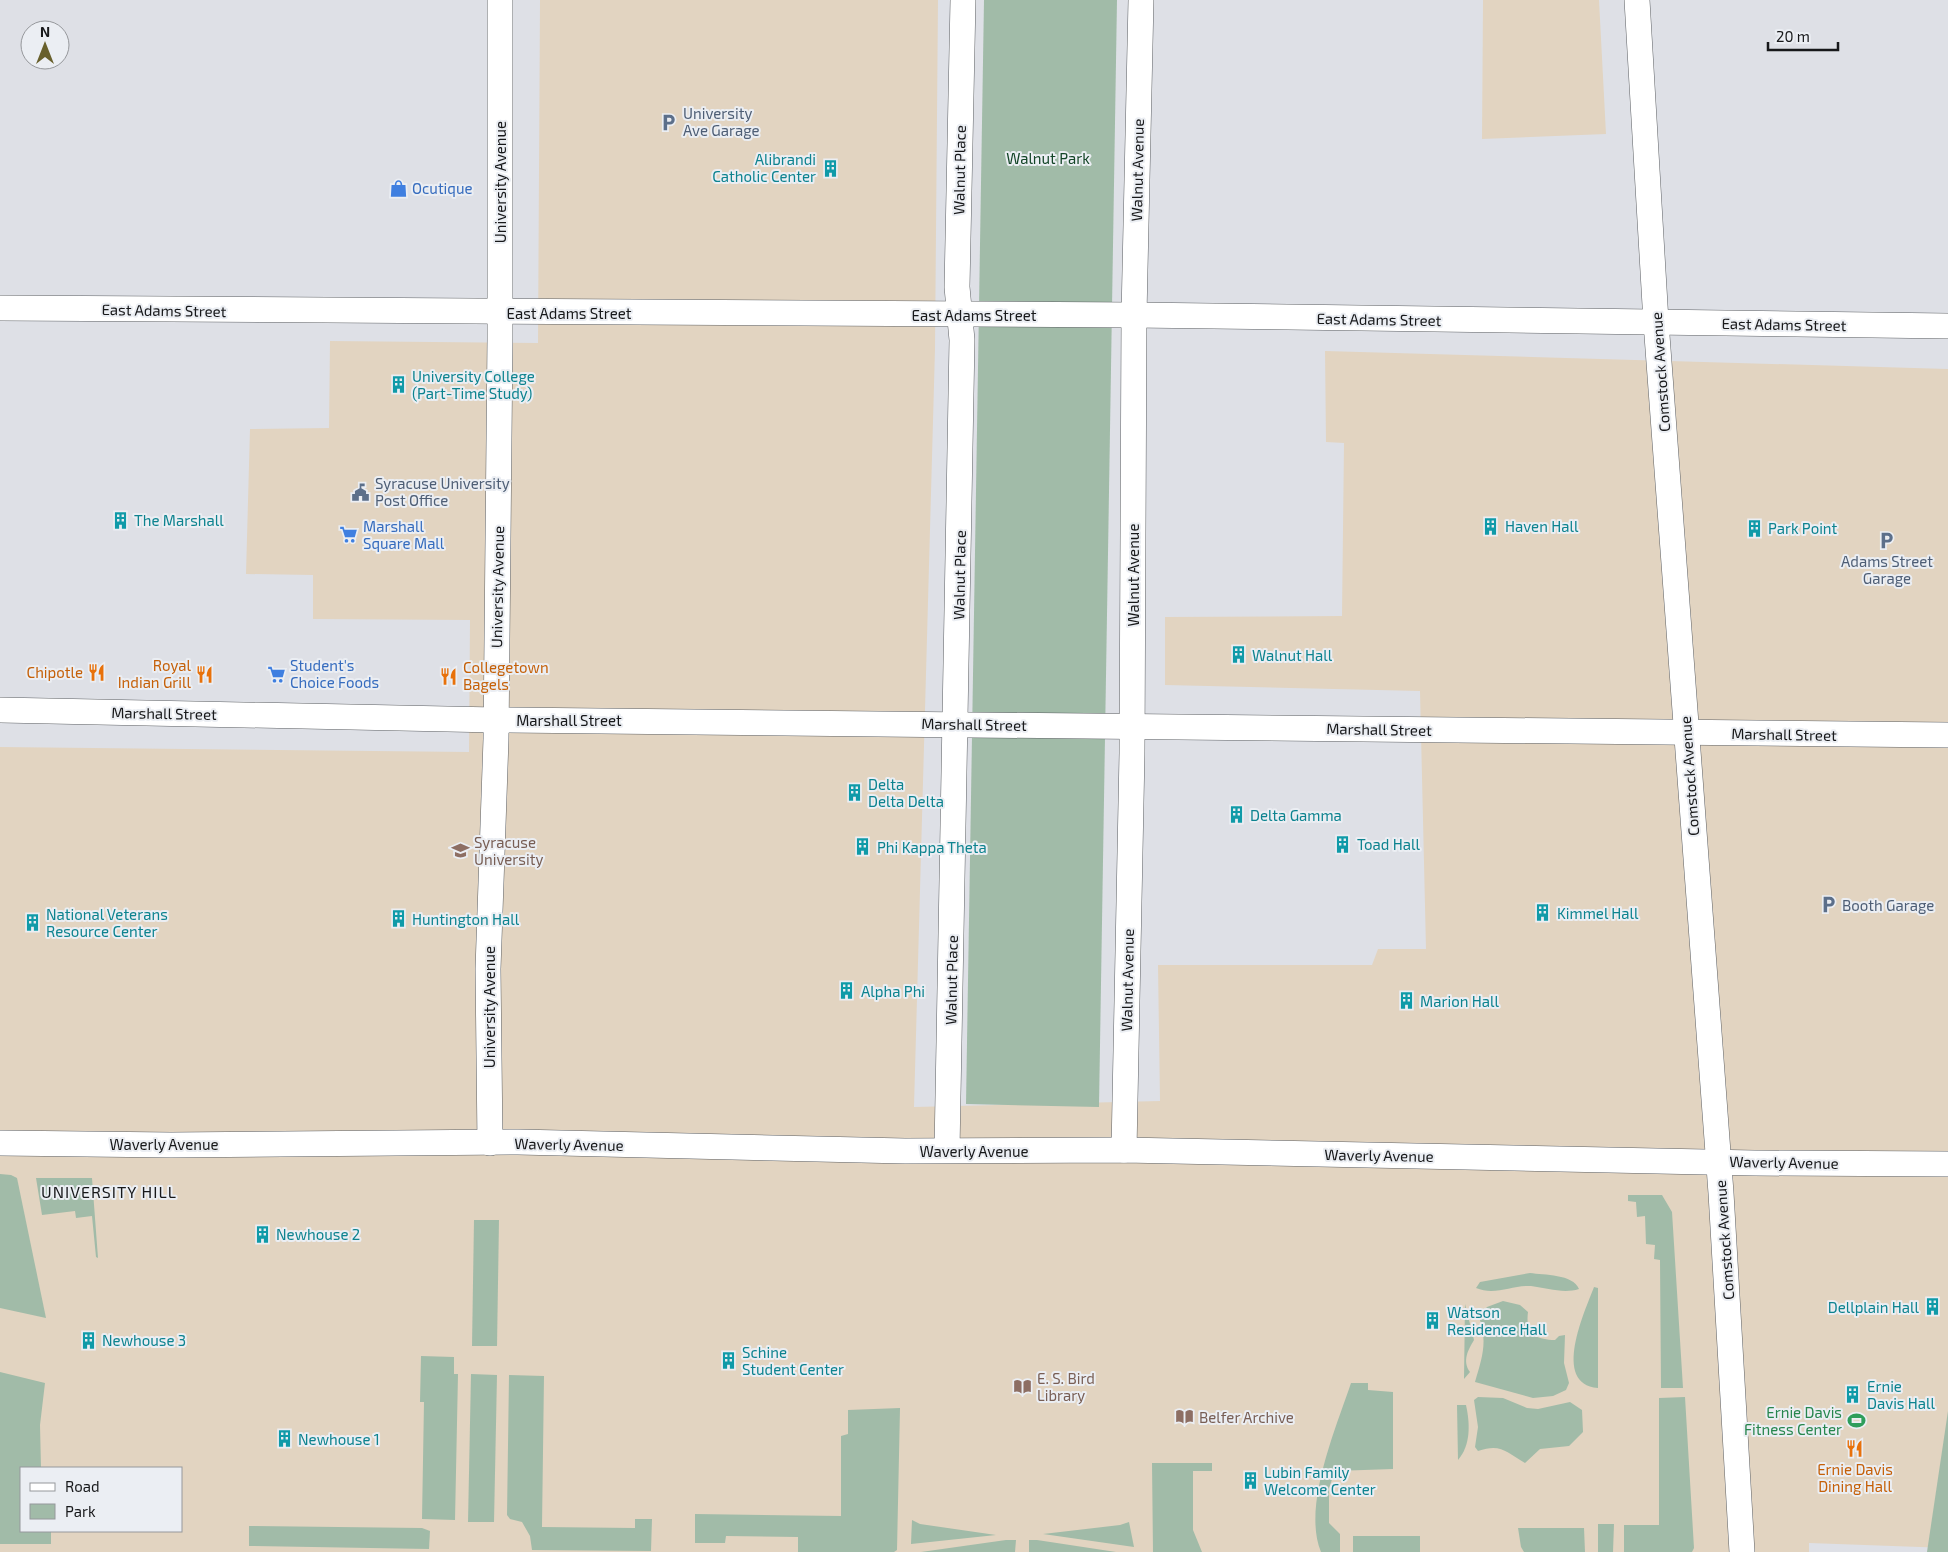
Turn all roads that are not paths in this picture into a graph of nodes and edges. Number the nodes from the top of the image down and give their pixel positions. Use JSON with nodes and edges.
{"nodes":[{"id":1,"x":500,"y":0,"type":"edge"},
{"id":2,"x":962,"y":0,"type":"edge"},
{"id":3,"x":1141,"y":0,"type":"edge"},
{"id":4,"x":1637,"y":0,"type":"edge"},
{"id":5,"x":0,"y":308,"type":"edge"},
{"id":6,"x":500,"y":312,"type":"junction"},
{"id":7,"x":960,"y":315,"type":"junction"},
{"id":8,"x":1134,"y":315,"type":"junction"},
{"id":9,"x":1656,"y":322,"type":"junction"},
{"id":10,"x":1948,"y":326,"type":"edge"},
{"id":11,"x":0,"y":710,"type":"edge"},
{"id":12,"x":496,"y":720,"type":"junction"},
{"id":13,"x":956,"y":723,"type":"junction"},
{"id":14,"x":1132,"y":725,"type":"junction"},
{"id":15,"x":1686,"y":732,"type":"junction"},
{"id":16,"x":1948,"y":735,"type":"edge"},
{"id":17,"x":0,"y":1143,"type":"edge"},
{"id":18,"x":490,"y":1143,"type":"junction"},
{"id":19,"x":947,"y":1150,"type":"junction"},
{"id":20,"x":1124,"y":1150,"type":"junction"},
{"id":21,"x":1718,"y":1161,"type":"junction"},
{"id":22,"x":1948,"y":1164,"type":"edge"},
{"id":23,"x":1742,"y":1552,"type":"edge"}],
"edges":[{"from":1,"to":6,"type":"street","name":"University Avenue"},
{"from":2,"to":7,"type":"street","name":"Walnut Place"},
{"from":3,"to":8,"type":"street","name":"Walnut Avenue"},
{"from":4,"to":9,"type":"street","name":"Comstock Avenue"},
{"from":5,"to":6,"type":"street","name":"East Adams Street"},
{"from":6,"to":7,"type":"street","name":"East Adams Street"},
{"from":6,"to":12,"type":"street","name":"University Avenue"},
{"from":7,"to":8,"type":"street","name":"East Adams Street"},
{"from":7,"to":13,"type":"street","name":"Walnut Place"},
{"from":8,"to":9,"type":"street","name":"East Adams Street"},
{"from":8,"to":14,"type":"street","name":"Walnut Avenue"},
{"from":9,"to":10,"type":"street","name":"East Adams Street"},
{"from":9,"to":15,"type":"street","name":"Comstock Avenue"},
{"from":11,"to":12,"type":"street","name":"Marshall Street"},
{"from":12,"to":13,"type":"street","name":"Marshall Street"},
{"from":12,"to":18,"type":"street","name":"University Avenue"},
{"from":13,"to":14,"type":"street","name":"Marshall Street"},
{"from":13,"to":19,"type":"street","name":"Walnut Place"},
{"from":14,"to":15,"type":"street","name":"Marshall Street"},
{"from":14,"to":20,"type":"street","name":"Walnut Avenue"},
{"from":15,"to":16,"type":"street","name":"Marshall Street"},
{"from":15,"to":21,"type":"street","name":"Comstock Avenue"},
{"from":17,"to":18,"type":"street","name":"Waverly Avenue"},
{"from":18,"to":19,"type":"street","name":"Waverly Avenue"},
{"from":19,"to":20,"type":"street","name":"Waverly Avenue"},
{"from":20,"to":21,"type":"street","name":"Waverly Avenue"},
{"from":21,"to":22,"type":"street","name":"Waverly Avenue"},
{"from":21,"to":23,"type":"street","name":"Comstock Avenue"}]}
